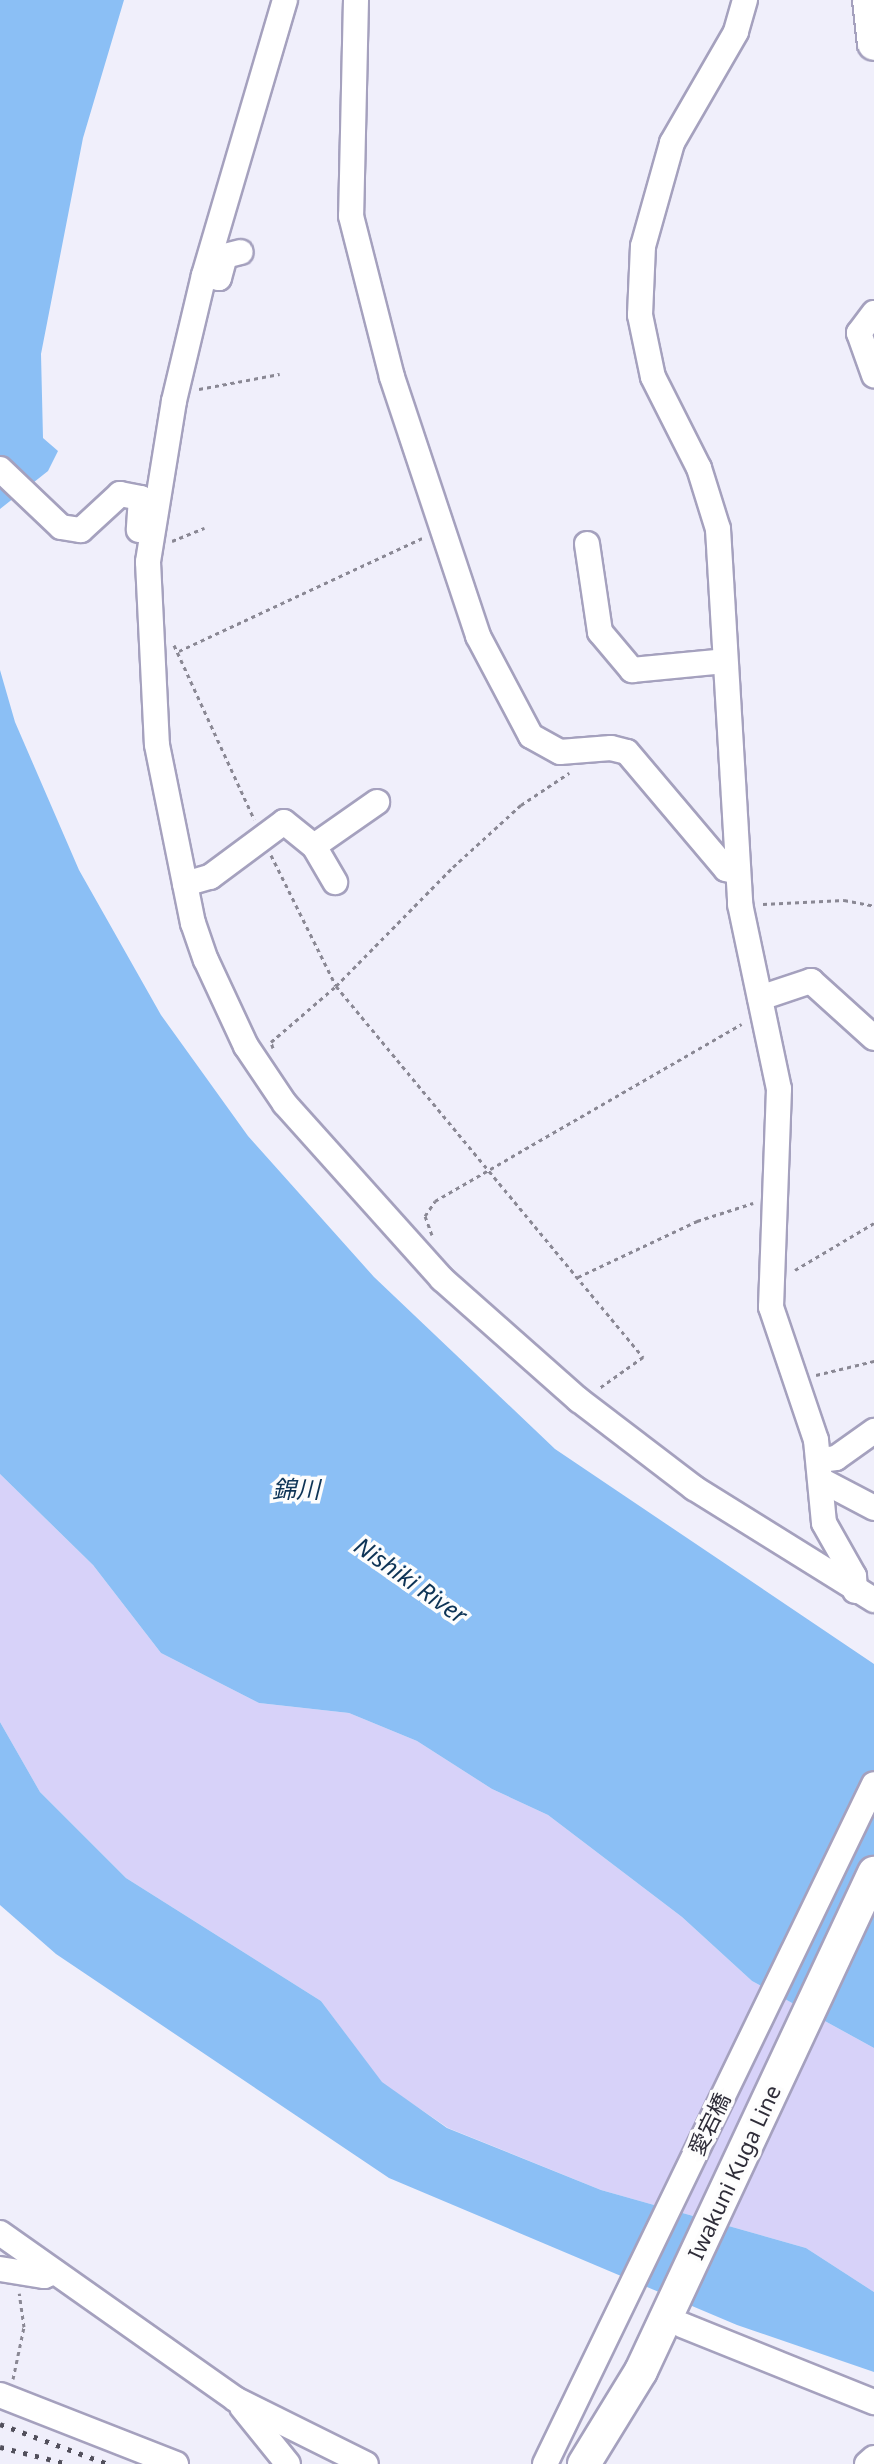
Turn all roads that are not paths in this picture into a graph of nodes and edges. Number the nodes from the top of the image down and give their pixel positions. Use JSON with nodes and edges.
{"nodes":[{"id":1,"x":285,"y":0,"type":"edge"},
{"id":2,"x":356,"y":0,"type":"edge"},
{"id":3,"x":745,"y":0,"type":"edge"},
{"id":4,"x":869,"y":0,"type":"edge"},
{"id":5,"x":874,"y":44,"type":"edge"},
{"id":6,"x":241,"y":252,"type":"dead end"},
{"id":7,"x":204,"y":275,"type":"junction"},
{"id":8,"x":874,"y":313,"type":"edge"},
{"id":9,"x":874,"y":375,"type":"edge"},
{"id":10,"x":0,"y":469,"type":"edge"},
{"id":11,"x":587,"y":544,"type":"dead end"},
{"id":12,"x":148,"y":562,"type":"junction"},
{"id":13,"x":725,"y":661,"type":"junction"},
{"id":14,"x":377,"y":802,"type":"dead end"},
{"id":15,"x":314,"y":846,"type":"junction"},
{"id":16,"x":738,"y":872,"type":"junction"},
{"id":17,"x":335,"y":882,"type":"dead end"},
{"id":18,"x":185,"y":884,"type":"junction"},
{"id":19,"x":762,"y":1006,"type":"junction"},
{"id":20,"x":874,"y":1038,"type":"edge"},
{"id":21,"x":874,"y":1431,"type":"edge"},
{"id":22,"x":820,"y":1470,"type":"junction"},
{"id":23,"x":874,"y":1508,"type":"edge"},
{"id":24,"x":864,"y":1595,"type":"edge"},
{"id":25,"x":874,"y":1784,"type":"edge"},
{"id":26,"x":874,"y":1873,"type":"edge"},
{"id":27,"x":0,"y":2233,"type":"edge"},
{"id":28,"x":2,"y":2269,"type":"edge"},
{"id":29,"x":54,"y":2272,"type":"junction"},
{"id":30,"x":682,"y":2325,"type":"dead end"},
{"id":31,"x":4,"y":2397,"type":"edge"},
{"id":32,"x":235,"y":2399,"type":"junction"},
{"id":33,"x":874,"y":2402,"type":"edge"},
{"id":34,"x":874,"y":2458,"type":"edge"},
{"id":35,"x":176,"y":2464,"type":"edge"},
{"id":36,"x":288,"y":2464,"type":"edge"},
{"id":37,"x":366,"y":2464,"type":"edge"},
{"id":38,"x":545,"y":2464,"type":"edge"},
{"id":39,"x":584,"y":2464,"type":"edge"},
{"id":40,"x":867,"y":2464,"type":"edge"}],
"edges":[{"from":1,"to":7,"type":"street"},
{"from":2,"to":16,"type":"street"},
{"from":3,"to":13,"type":"street"},
{"from":4,"to":5,"type":"main road"},
{"from":6,"to":7,"type":"street"},
{"from":7,"to":12,"type":"street"},
{"from":8,"to":9,"type":"street"},
{"from":10,"to":12,"type":"street"},
{"from":11,"to":13,"type":"street"},
{"from":12,"to":18,"type":"street"},
{"from":13,"to":16,"type":"street"},
{"from":14,"to":15,"type":"street"},
{"from":15,"to":17,"type":"street"},
{"from":15,"to":18,"type":"street"},
{"from":16,"to":19,"type":"street"},
{"from":18,"to":24,"type":"street"},
{"from":19,"to":20,"type":"street"},
{"from":19,"to":22,"type":"street"},
{"from":21,"to":22,"type":"street"},
{"from":22,"to":23,"type":"street"},
{"from":22,"to":24,"type":"street"},
{"from":25,"to":38,"type":"street","name":"愛宕橋"},
{"from":26,"to":39,"type":"main road","name":"Iwakuni Kuga Line"},
{"from":27,"to":29,"type":"street"},
{"from":28,"to":29,"type":"street"},
{"from":29,"to":32,"type":"street"},
{"from":30,"to":33,"type":"street"},
{"from":31,"to":35,"type":"street"},
{"from":32,"to":36,"type":"street"},
{"from":32,"to":37,"type":"street"},
{"from":34,"to":40,"type":"street"}]}
